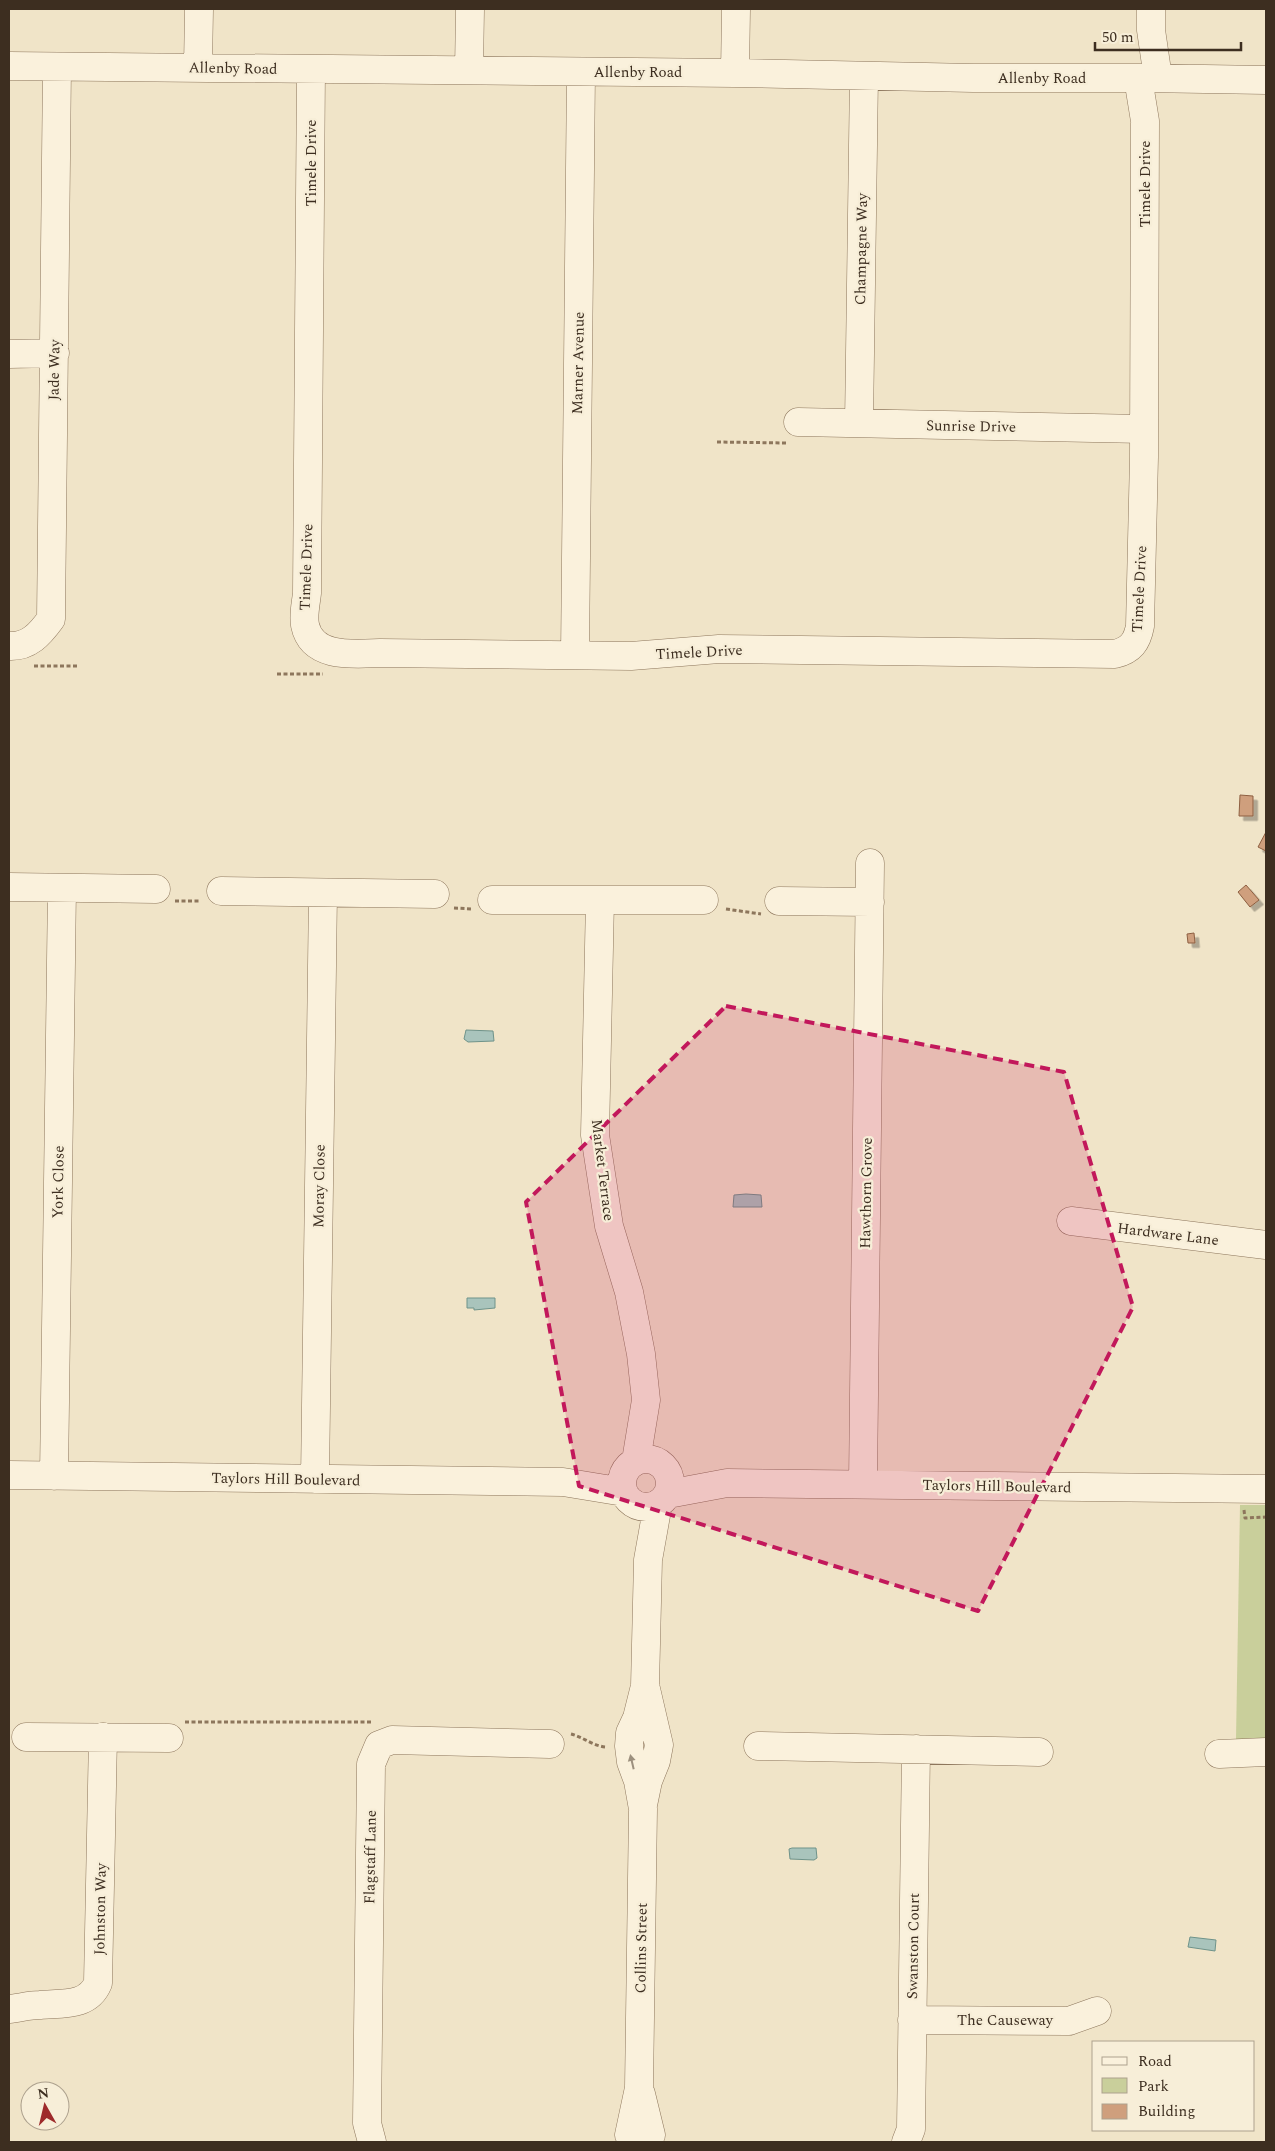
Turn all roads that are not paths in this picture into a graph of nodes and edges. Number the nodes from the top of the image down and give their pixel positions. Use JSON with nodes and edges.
{"nodes":[{"id":1,"x":199,"y":9,"type":"edge"},
{"id":2,"x":470,"y":9,"type":"edge"},
{"id":3,"x":736,"y":9,"type":"edge"},
{"id":4,"x":1151,"y":19,"type":"edge"},
{"id":5,"x":9,"y":66,"type":"edge"},
{"id":6,"x":57,"y":67,"type":"junction"},
{"id":7,"x":198,"y":67,"type":"junction"},
{"id":8,"x":311,"y":69,"type":"junction"},
{"id":9,"x":469,"y":70,"type":"junction"},
{"id":10,"x":581,"y":72,"type":"junction"},
{"id":11,"x":735,"y":73,"type":"junction"},
{"id":12,"x":864,"y":76,"type":"junction"},
{"id":13,"x":1149,"y":78,"type":"junction"},
{"id":14,"x":1266,"y":80,"type":"edge"},
{"id":15,"x":54,"y":353,"type":"junction"},
{"id":16,"x":9,"y":354,"type":"edge"},
{"id":17,"x":798,"y":422,"type":"dead end"},
{"id":18,"x":859,"y":423,"type":"junction"},
{"id":19,"x":1144,"y":429,"type":"junction"},
{"id":20,"x":575,"y":655,"type":"junction"},
{"id":21,"x":18,"y":656,"type":"edge"},
{"id":22,"x":870,"y":863,"type":"dead end"},
{"id":23,"x":9,"y":887,"type":"edge"},
{"id":24,"x":62,"y":888,"type":"junction"},
{"id":25,"x":156,"y":889,"type":"dead end"},
{"id":26,"x":221,"y":891,"type":"dead end"},
{"id":27,"x":323,"y":893,"type":"junction"},
{"id":28,"x":435,"y":894,"type":"dead end"},
{"id":29,"x":492,"y":900,"type":"dead end"},
{"id":30,"x":600,"y":900,"type":"junction"},
{"id":31,"x":704,"y":900,"type":"road end"},
{"id":32,"x":870,"y":902,"type":"junction"},
{"id":33,"x":773,"y":908,"type":"road end"},
{"id":34,"x":1071,"y":1221,"type":"dead end"},
{"id":35,"x":1266,"y":1245,"type":"edge"},
{"id":36,"x":9,"y":1475,"type":"edge"},
{"id":37,"x":54,"y":1476,"type":"junction"},
{"id":38,"x":315,"y":1480,"type":"junction"},
{"id":39,"x":646,"y":1482,"type":"junction"},
{"id":40,"x":863,"y":1484,"type":"junction"},
{"id":41,"x":1266,"y":1489,"type":"edge"},
{"id":42,"x":645,"y":1686,"type":"junction"},
{"id":43,"x":175,"y":1730,"type":"road end"},
{"id":44,"x":26,"y":1737,"type":"dead end"},
{"id":45,"x":103,"y":1737,"type":"junction"},
{"id":46,"x":556,"y":1737,"type":"road end"},
{"id":47,"x":758,"y":1746,"type":"dead end"},
{"id":48,"x":916,"y":1749,"type":"junction"},
{"id":49,"x":1039,"y":1752,"type":"dead end"},
{"id":50,"x":1266,"y":1752,"type":"edge"},
{"id":51,"x":1219,"y":1754,"type":"dead end"},
{"id":52,"x":643,"y":1809,"type":"junction"},
{"id":53,"x":9,"y":2010,"type":"edge"},
{"id":54,"x":1097,"y":2011,"type":"dead end"},
{"id":55,"x":912,"y":2020,"type":"junction"},
{"id":56,"x":640,"y":2139,"type":"edge"},
{"id":57,"x":372,"y":2142,"type":"edge"},
{"id":58,"x":906,"y":2142,"type":"edge"}],
"edges":[{"from":1,"to":7,"type":"street"},
{"from":2,"to":9,"type":"street"},
{"from":3,"to":11,"type":"street"},
{"from":4,"to":13,"type":"street","name":"Timele Drive"},
{"from":5,"to":6,"type":"street","name":"Allenby Road"},
{"from":6,"to":7,"type":"street","name":"Allenby Road"},
{"from":6,"to":15,"type":"street","name":"Jade Way"},
{"from":7,"to":8,"type":"street","name":"Allenby Road"},
{"from":8,"to":9,"type":"street","name":"Allenby Road"},
{"from":8,"to":20,"type":"street","name":"Timele Drive"},
{"from":9,"to":10,"type":"street","name":"Allenby Road"},
{"from":10,"to":11,"type":"street","name":"Allenby Road"},
{"from":10,"to":20,"type":"street","name":"Marner Avenue"},
{"from":11,"to":12,"type":"street","name":"Allenby Road"},
{"from":12,"to":13,"type":"street","name":"Allenby Road"},
{"from":12,"to":18,"type":"street","name":"Champagne Way"},
{"from":13,"to":14,"type":"street","name":"Allenby Road"},
{"from":13,"to":19,"type":"street","name":"Timele Drive"},
{"from":15,"to":16,"type":"street"},
{"from":15,"to":21,"type":"street","name":"Jade Way"},
{"from":17,"to":18,"type":"street","name":"Sunrise Drive"},
{"from":18,"to":19,"type":"street","name":"Sunrise Drive"},
{"from":19,"to":20,"type":"street","name":"Timele Drive"},
{"from":22,"to":32,"type":"street","name":"Hawthorn Grove"},
{"from":23,"to":24,"type":"street"},
{"from":24,"to":25,"type":"street"},
{"from":24,"to":37,"type":"street","name":"York Close"},
{"from":26,"to":27,"type":"street"},
{"from":27,"to":28,"type":"street"},
{"from":27,"to":38,"type":"street","name":"Moray Close"},
{"from":29,"to":30,"type":"street"},
{"from":30,"to":31,"type":"street"},
{"from":30,"to":39,"type":"street","name":"Market Terrace"},
{"from":32,"to":33,"type":"street"},
{"from":32,"to":40,"type":"street","name":"Hawthorn Grove"},
{"from":34,"to":35,"type":"street","name":"Hardware Lane"},
{"from":36,"to":37,"type":"street","name":"Taylors Hill Boulevard"},
{"from":37,"to":38,"type":"street","name":"Taylors Hill Boulevard"},
{"from":38,"to":39,"type":"street","name":"Taylors Hill Boulevard"},
{"from":39,"to":40,"type":"street","name":"Taylors Hill Boulevard"},
{"from":39,"to":42,"type":"street","name":"Collins Street"},
{"from":40,"to":41,"type":"street","name":"Taylors Hill Boulevard"},
{"from":42,"to":52,"type":"street","name":"Collins Street"},
{"from":52,"to":42,"type":"street","name":"Collins Street","one_way":true},
{"from":43,"to":45,"type":"street"},
{"from":44,"to":45,"type":"street"},
{"from":45,"to":53,"type":"street","name":"Johnston Way"},
{"from":46,"to":57,"type":"street","name":"Flagstaff Lane"},
{"from":47,"to":48,"type":"street"},
{"from":48,"to":49,"type":"street"},
{"from":48,"to":55,"type":"street","name":"Swanston Court"},
{"from":50,"to":51,"type":"street"},
{"from":52,"to":56,"type":"street","name":"Collins Street"},
{"from":54,"to":55,"type":"street","name":"The Causeway"},
{"from":55,"to":58,"type":"street","name":"Swanston Court"}]}
